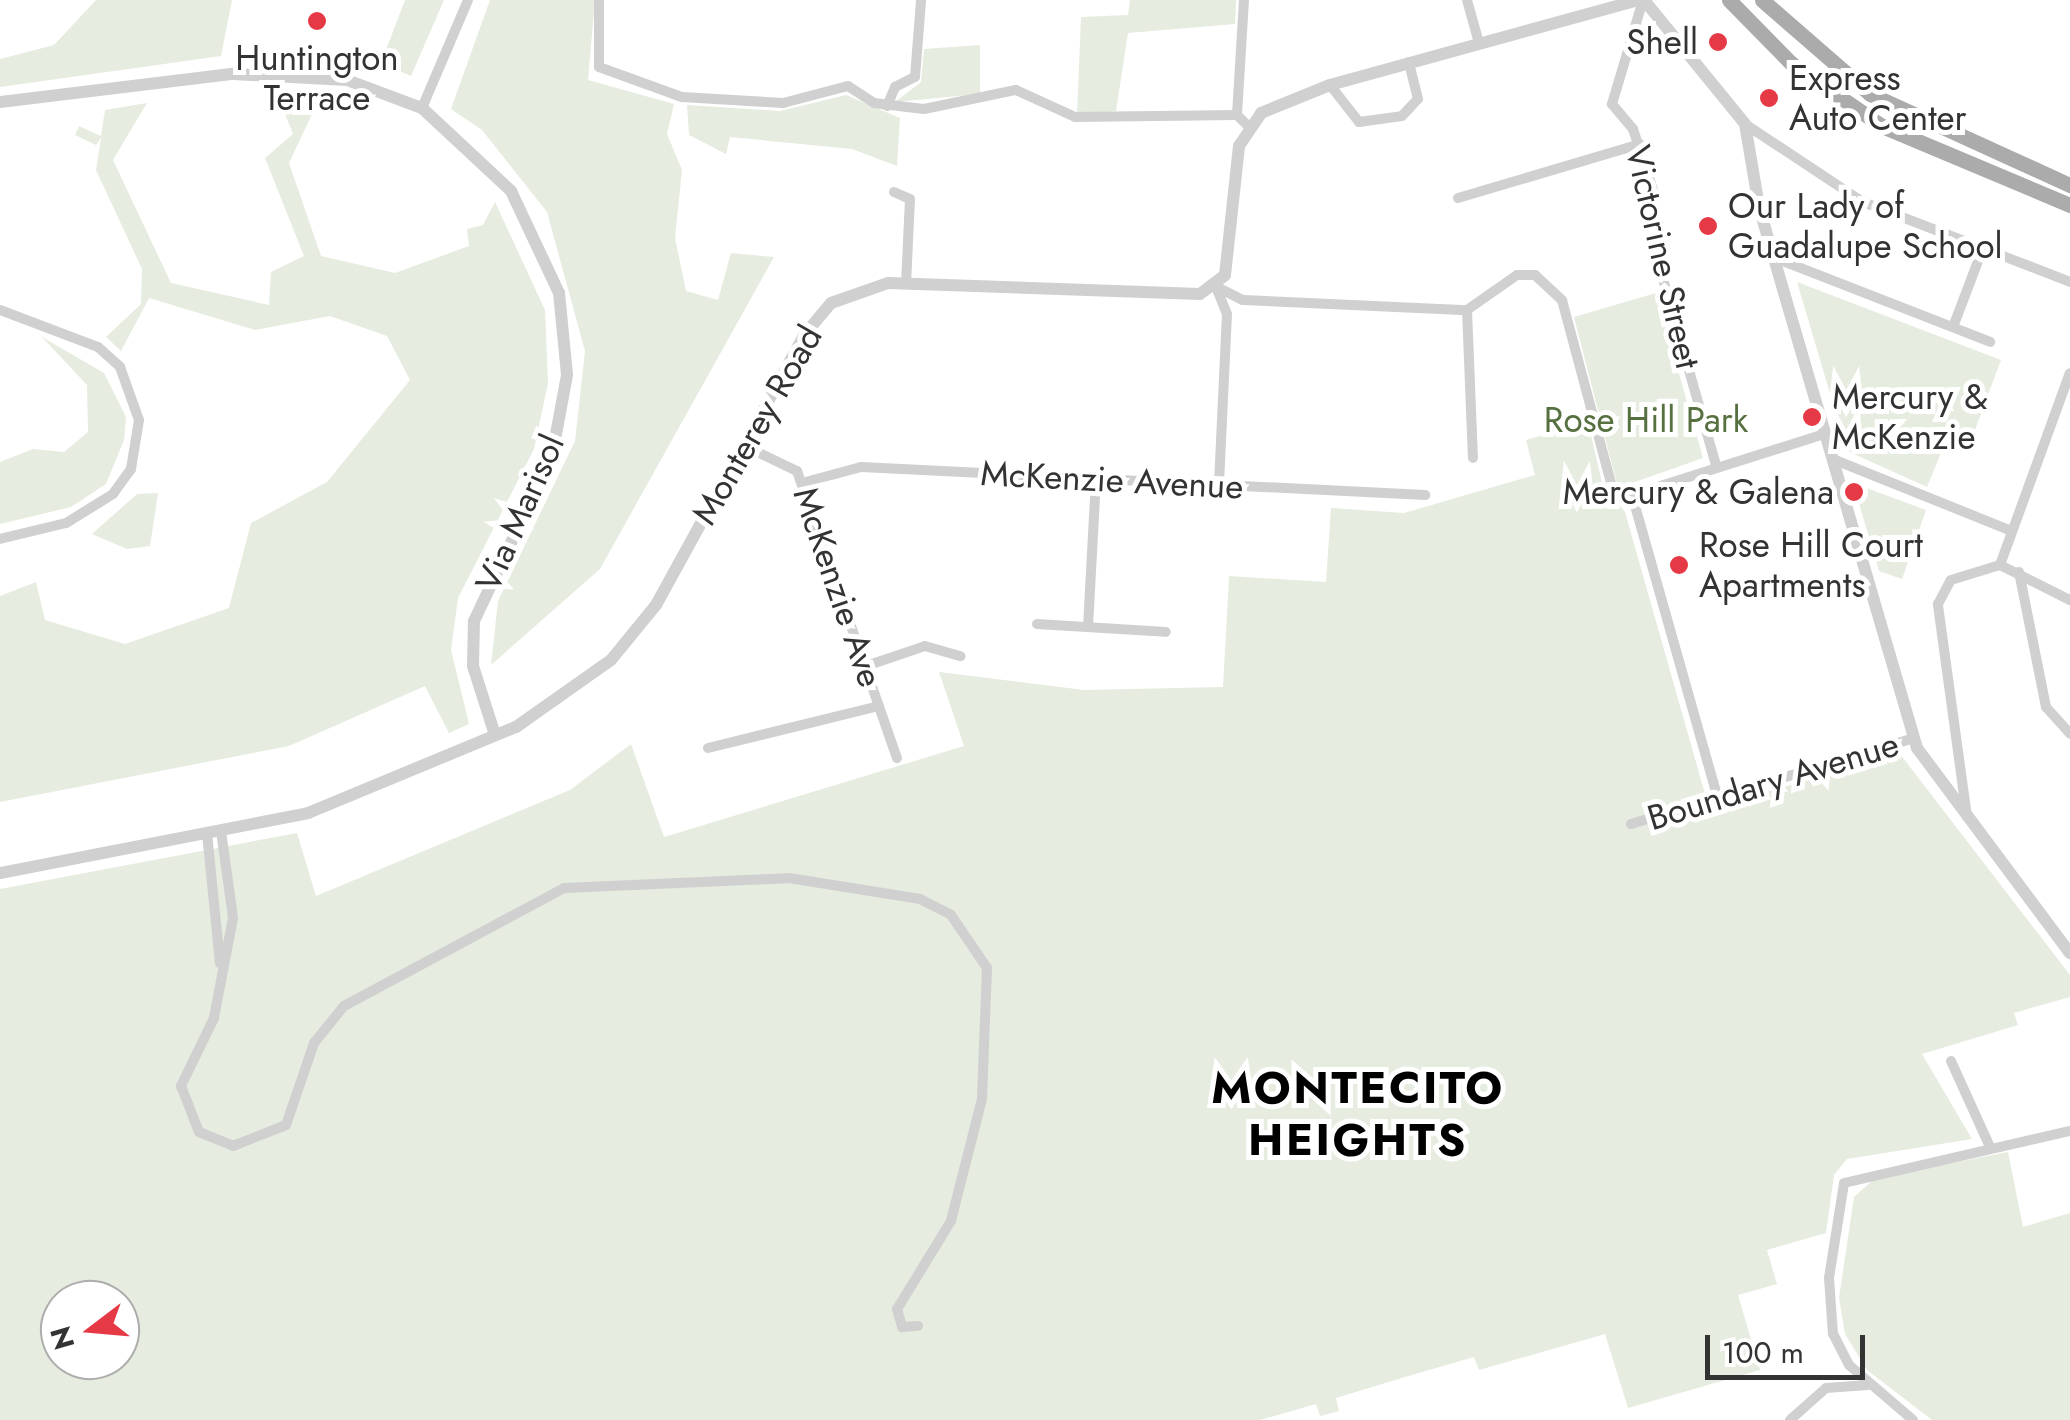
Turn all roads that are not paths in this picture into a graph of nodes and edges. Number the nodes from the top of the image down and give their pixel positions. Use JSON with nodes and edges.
{"nodes":[{"id":1,"x":468,"y":0,"type":"edge"},
{"id":2,"x":599,"y":0,"type":"edge"},
{"id":3,"x":921,"y":0,"type":"edge"},
{"id":4,"x":1244,"y":0,"type":"edge"},
{"id":5,"x":1468,"y":0,"type":"edge"},
{"id":6,"x":1642,"y":0,"type":"edge"},
{"id":7,"x":1728,"y":0,"type":"edge"},
{"id":8,"x":1762,"y":0,"type":"edge"},
{"id":9,"x":1479,"y":43,"type":"junction"},
{"id":10,"x":1409,"y":62,"type":"junction"},
{"id":11,"x":1330,"y":86,"type":"junction"},
{"id":12,"x":0,"y":102,"type":"edge"},
{"id":13,"x":887,"y":106,"type":"junction"},
{"id":14,"x":422,"y":108,"type":"junction"},
{"id":15,"x":1237,"y":115,"type":"junction"},
{"id":16,"x":1744,"y":124,"type":"junction"},
{"id":17,"x":1249,"y":128,"type":"junction"},
{"id":18,"x":1640,"y":144,"type":"junction"},
{"id":19,"x":2070,"y":185,"type":"edge"},
{"id":20,"x":894,"y":192,"type":"dead end"},
{"id":21,"x":1458,"y":198,"type":"dead end"},
{"id":22,"x":2070,"y":205,"type":"edge"},
{"id":23,"x":1983,"y":248,"type":"junction"},
{"id":24,"x":1776,"y":258,"type":"junction"},
{"id":25,"x":2070,"y":282,"type":"edge"},
{"id":26,"x":906,"y":283,"type":"junction"},
{"id":27,"x":1215,"y":286,"type":"junction"},
{"id":28,"x":0,"y":310,"type":"edge"},
{"id":29,"x":1467,"y":310,"type":"junction"},
{"id":30,"x":1952,"y":328,"type":"junction"},
{"id":31,"x":1990,"y":342,"type":"dead end"},
{"id":32,"x":2070,"y":373,"type":"edge"},
{"id":33,"x":1827,"y":433,"type":"junction"},
{"id":34,"x":745,"y":446,"type":"junction"},
{"id":35,"x":1472,"y":458,"type":"dead end"},
{"id":36,"x":1835,"y":460,"type":"junction"},
{"id":37,"x":1716,"y":465,"type":"junction"},
{"id":38,"x":1096,"y":479,"type":"junction"},
{"id":39,"x":802,"y":483,"type":"junction"},
{"id":40,"x":1219,"y":486,"type":"junction"},
{"id":41,"x":1425,"y":495,"type":"dead end"},
{"id":42,"x":1632,"y":495,"type":"junction"},
{"id":43,"x":2009,"y":530,"type":"junction"},
{"id":44,"x":0,"y":539,"type":"edge"},
{"id":45,"x":2000,"y":565,"type":"junction"},
{"id":46,"x":2018,"y":572,"type":"junction"},
{"id":47,"x":2070,"y":600,"type":"edge"},
{"id":48,"x":1037,"y":624,"type":"dead end"},
{"id":49,"x":1088,"y":627,"type":"junction"},
{"id":50,"x":1166,"y":632,"type":"dead end"},
{"id":51,"x":960,"y":656,"type":"dead end"},
{"id":52,"x":866,"y":666,"type":"junction"},
{"id":53,"x":879,"y":706,"type":"junction"},
{"id":54,"x":2070,"y":734,"type":"edge"},
{"id":55,"x":495,"y":736,"type":"junction"},
{"id":56,"x":1914,"y":738,"type":"junction"},
{"id":57,"x":708,"y":748,"type":"dead end"},
{"id":58,"x":897,"y":758,"type":"dead end"},
{"id":59,"x":1717,"y":796,"type":"junction"},
{"id":60,"x":1966,"y":818,"type":"junction"},
{"id":61,"x":1632,"y":824,"type":"dead end"},
{"id":62,"x":214,"y":832,"type":"junction"},
{"id":63,"x":0,"y":874,"type":"edge"},
{"id":64,"x":233,"y":918,"type":"junction"},
{"id":65,"x":217,"y":922,"type":"junction"},
{"id":66,"x":2070,"y":954,"type":"edge"},
{"id":67,"x":214,"y":1018,"type":"junction"},
{"id":68,"x":1950,"y":1061,"type":"dead end"},
{"id":69,"x":2070,"y":1132,"type":"edge"},
{"id":70,"x":1990,"y":1147,"type":"junction"},
{"id":71,"x":918,"y":1326,"type":"dead end"},
{"id":72,"x":1869,"y":1385,"type":"junction"},
{"id":73,"x":1790,"y":1420,"type":"edge"},
{"id":74,"x":1913,"y":1420,"type":"edge"}],
"edges":[{"from":1,"to":14,"type":"street"},
{"from":2,"to":13,"type":"street"},
{"from":3,"to":13,"type":"street"},
{"from":4,"to":15,"type":"street"},
{"from":5,"to":9,"type":"street"},
{"from":6,"to":9,"type":"street"},
{"from":6,"to":16,"type":"street"},
{"from":6,"to":18,"type":"street","name":"Victorine Street"},
{"from":7,"to":22,"type":"main road"},
{"from":8,"to":19,"type":"main road"},
{"from":9,"to":10,"type":"street"},
{"from":10,"to":11,"type":"street"},
{"from":10,"to":11,"type":"street"},
{"from":11,"to":17,"type":"street"},
{"from":12,"to":14,"type":"street","name":"Via Marisol"},
{"from":13,"to":15,"type":"street"},
{"from":14,"to":55,"type":"street","name":"Via Marisol"},
{"from":15,"to":17,"type":"street"},
{"from":16,"to":23,"type":"street"},
{"from":16,"to":24,"type":"street"},
{"from":17,"to":27,"type":"street"},
{"from":18,"to":21,"type":"street"},
{"from":18,"to":37,"type":"street","name":"Victorine Street"},
{"from":20,"to":26,"type":"street"},
{"from":23,"to":25,"type":"street"},
{"from":23,"to":30,"type":"street"},
{"from":24,"to":30,"type":"street"},
{"from":24,"to":33,"type":"street"},
{"from":26,"to":27,"type":"street","name":"Monterey Road"},
{"from":26,"to":34,"type":"street","name":"Monterey Road"},
{"from":27,"to":29,"type":"street"},
{"from":27,"to":40,"type":"street"},
{"from":28,"to":44,"type":"street"},
{"from":29,"to":35,"type":"street"},
{"from":29,"to":42,"type":"street"},
{"from":30,"to":31,"type":"street"},
{"from":32,"to":43,"type":"street"},
{"from":33,"to":36,"type":"street"},
{"from":33,"to":37,"type":"street"},
{"from":34,"to":39,"type":"street","name":"McKenzie Ave"},
{"from":34,"to":55,"type":"street","name":"Monterey Road"},
{"from":36,"to":43,"type":"street"},
{"from":36,"to":56,"type":"street"},
{"from":37,"to":42,"type":"street"},
{"from":38,"to":39,"type":"street","name":"McKenzie Avenue"},
{"from":38,"to":40,"type":"street","name":"McKenzie Avenue"},
{"from":38,"to":49,"type":"street"},
{"from":39,"to":52,"type":"street","name":"McKenzie Ave"},
{"from":40,"to":41,"type":"street","name":"McKenzie Avenue"},
{"from":42,"to":59,"type":"street"},
{"from":43,"to":45,"type":"street"},
{"from":45,"to":46,"type":"street"},
{"from":45,"to":60,"type":"street"},
{"from":46,"to":47,"type":"street"},
{"from":46,"to":54,"type":"street"},
{"from":48,"to":49,"type":"street"},
{"from":49,"to":50,"type":"street"},
{"from":51,"to":52,"type":"street"},
{"from":52,"to":53,"type":"street","name":"McKenzie Ave"},
{"from":53,"to":57,"type":"street"},
{"from":53,"to":58,"type":"street","name":"McKenzie Ave"},
{"from":55,"to":62,"type":"street","name":"Monterey Road"},
{"from":56,"to":59,"type":"street","name":"Boundary Avenue"},
{"from":56,"to":60,"type":"street"},
{"from":59,"to":61,"type":"street","name":"Boundary Avenue"},
{"from":60,"to":66,"type":"street"},
{"from":62,"to":63,"type":"street","name":"Monterey Road"},
{"from":62,"to":64,"type":"street"},
{"from":62,"to":65,"type":"street"},
{"from":64,"to":65,"type":"street"},
{"from":64,"to":67,"type":"street"},
{"from":65,"to":67,"type":"street"},
{"from":67,"to":71,"type":"street"},
{"from":68,"to":70,"type":"street"},
{"from":69,"to":70,"type":"street"},
{"from":70,"to":72,"type":"street"},
{"from":72,"to":73,"type":"street"},
{"from":72,"to":74,"type":"street"}]}
